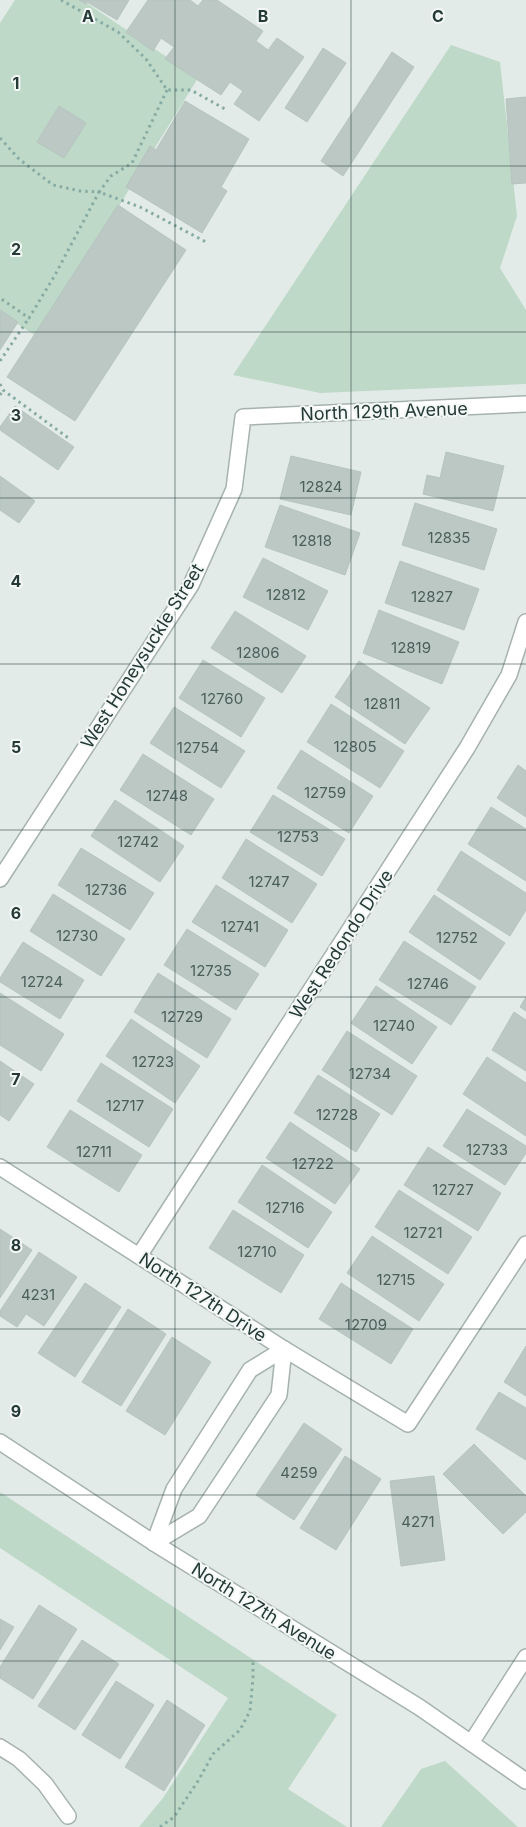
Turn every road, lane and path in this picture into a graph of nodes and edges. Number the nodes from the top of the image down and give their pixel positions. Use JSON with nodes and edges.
{"nodes":[{"id":1,"x":60,"y":0,"type":"edge"},
{"id":2,"x":167,"y":90,"type":"junction"},
{"id":3,"x":225,"y":109,"type":"dead end"},
{"id":4,"x":0,"y":138,"type":"edge"},
{"id":5,"x":99,"y":192,"type":"junction"},
{"id":6,"x":206,"y":242,"type":"dead end"},
{"id":7,"x":0,"y":298,"type":"edge"},
{"id":8,"x":29,"y":318,"type":"junction"},
{"id":9,"x":0,"y":361,"type":"edge"},
{"id":10,"x":0,"y":384,"type":"edge"},
{"id":11,"x":3,"y":390,"type":"junction"},
{"id":12,"x":0,"y":395,"type":"edge"},
{"id":13,"x":526,"y":404,"type":"edge"},
{"id":14,"x":243,"y":417,"type":"joint"},
{"id":15,"x":71,"y":440,"type":"dead end"},
{"id":16,"x":526,"y":622,"type":"edge"},
{"id":17,"x":0,"y":879,"type":"edge"},
{"id":18,"x":0,"y":1167,"type":"edge"},
{"id":19,"x":526,"y":1244,"type":"edge"},
{"id":20,"x":139,"y":1256,"type":"junction"},
{"id":21,"x":284,"y":1349,"type":"junction"},
{"id":22,"x":0,"y":1442,"type":"edge"},
{"id":23,"x":154,"y":1543,"type":"junction"},
{"id":24,"x":526,"y":1657,"type":"edge"},
{"id":25,"x":253,"y":1659,"type":"dead end"},
{"id":26,"x":472,"y":1743,"type":"junction"},
{"id":27,"x":0,"y":1747,"type":"edge"},
{"id":28,"x":526,"y":1781,"type":"edge"},
{"id":29,"x":68,"y":1816,"type":"dead end"},
{"id":30,"x":160,"y":1827,"type":"edge"}],
"edges":[{"from":1,"to":2,"type":"path"},
{"from":2,"to":3,"type":"path"},
{"from":2,"to":5,"type":"path"},
{"from":4,"to":5,"type":"path"},
{"from":5,"to":6,"type":"path"},
{"from":5,"to":8,"type":"path"},
{"from":7,"to":8,"type":"path"},
{"from":8,"to":9,"type":"path"},
{"from":10,"to":11,"type":"path"},
{"from":11,"to":12,"type":"path"},
{"from":11,"to":15,"type":"path"},
{"from":13,"to":14,"type":"street","name":"North 129th Avenue"},
{"from":14,"to":17,"type":"street","name":"West Honeysuckle Street"},
{"from":16,"to":20,"type":"street","name":"West Redondo Drive"},
{"from":18,"to":20,"type":"street","name":"North 127th Drive"},
{"from":19,"to":21,"type":"street","name":"North 127th Drive"},
{"from":20,"to":21,"type":"street","name":"North 127th Drive"},
{"from":21,"to":23,"type":"street"},
{"from":21,"to":23,"type":"street"},
{"from":22,"to":23,"type":"street","name":"North 127th Avenue"},
{"from":23,"to":26,"type":"street","name":"North 127th Avenue"},
{"from":24,"to":26,"type":"street"},
{"from":25,"to":30,"type":"path"},
{"from":26,"to":28,"type":"street","name":"North 127th Avenue"},
{"from":27,"to":29,"type":"street"}]}
